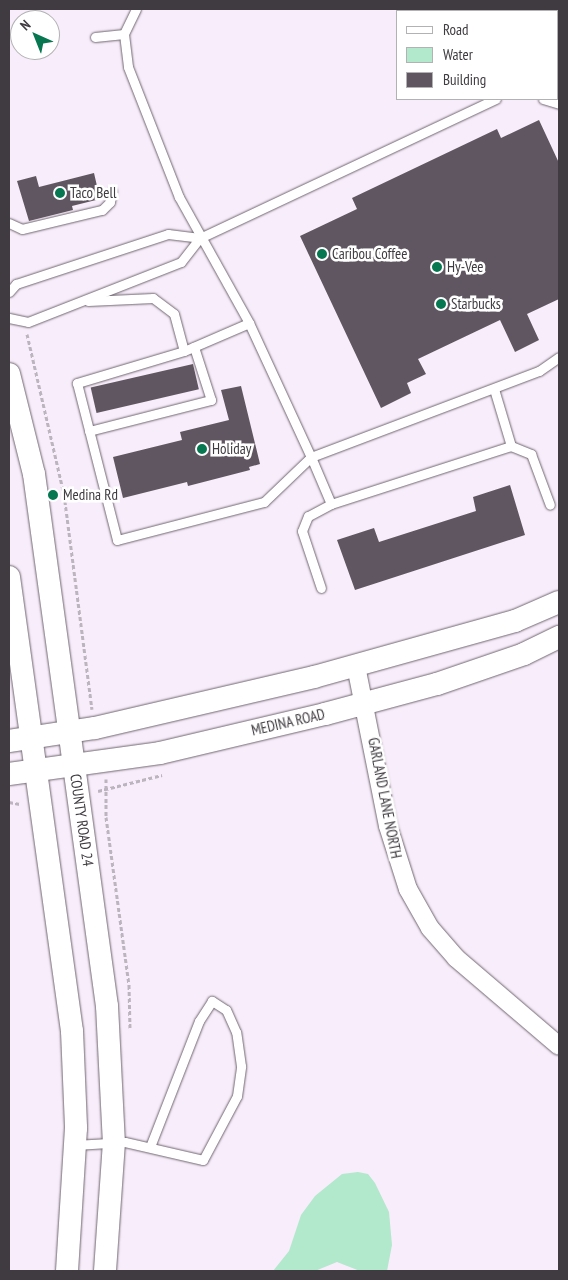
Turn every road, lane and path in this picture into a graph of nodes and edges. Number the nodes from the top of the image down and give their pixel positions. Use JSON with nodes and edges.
{"nodes":[{"id":1,"x":136,"y":9,"type":"edge"},
{"id":2,"x":124,"y":34,"type":"junction"},
{"id":3,"x":95,"y":37,"type":"dead end"},
{"id":4,"x":494,"y":100,"type":"edge"},
{"id":5,"x":545,"y":100,"type":"edge"},
{"id":6,"x":559,"y":104,"type":"edge"},
{"id":7,"x":112,"y":191,"type":"dead end"},
{"id":8,"x":9,"y":223,"type":"edge"},
{"id":9,"x":200,"y":238,"type":"junction"},
{"id":10,"x":9,"y":292,"type":"edge"},
{"id":11,"x":80,"y":302,"type":"junction"},
{"id":12,"x":9,"y":318,"type":"edge"},
{"id":13,"x":249,"y":323,"type":"junction"},
{"id":14,"x":194,"y":347,"type":"junction"},
{"id":15,"x":184,"y":351,"type":"junction"},
{"id":16,"x":559,"y":358,"type":"edge"},
{"id":17,"x":9,"y":374,"type":"edge"},
{"id":18,"x":494,"y":389,"type":"junction"},
{"id":19,"x":89,"y":431,"type":"junction"},
{"id":20,"x":511,"y":446,"type":"junction"},
{"id":21,"x":311,"y":458,"type":"junction"},
{"id":22,"x":331,"y":504,"type":"junction"},
{"id":23,"x":550,"y":506,"type":"dead end"},
{"id":24,"x":9,"y":577,"type":"edge"},
{"id":25,"x":321,"y":588,"type":"dead end"},
{"id":26,"x":559,"y":602,"type":"edge"},
{"id":27,"x":559,"y":637,"type":"edge"},
{"id":28,"x":356,"y":666,"type":"junction"},
{"id":29,"x":365,"y":703,"type":"junction"},
{"id":30,"x":70,"y":731,"type":"junction"},
{"id":31,"x":32,"y":737,"type":"junction"},
{"id":32,"x":9,"y":741,"type":"edge"},
{"id":33,"x":75,"y":764,"type":"junction"},
{"id":34,"x":38,"y":770,"type":"junction"},
{"id":35,"x":9,"y":774,"type":"edge"},
{"id":36,"x":108,"y":788,"type":"dead end"},
{"id":37,"x":104,"y":790,"type":"dead end"},
{"id":38,"x":9,"y":802,"type":"edge"},
{"id":39,"x":19,"y":804,"type":"dead end"},
{"id":40,"x":559,"y":1046,"type":"edge"},
{"id":41,"x":114,"y":1142,"type":"junction"},
{"id":42,"x":75,"y":1145,"type":"junction"},
{"id":43,"x":150,"y":1147,"type":"junction"},
{"id":44,"x":67,"y":1271,"type":"edge"},
{"id":45,"x":105,"y":1271,"type":"edge"}],
"edges":[{"from":1,"to":2,"type":"lane"},
{"from":2,"to":3,"type":"lane"},
{"from":2,"to":9,"type":"lane"},
{"from":4,"to":9,"type":"lane"},
{"from":5,"to":6,"type":"lane"},
{"from":7,"to":8,"type":"lane"},
{"from":9,"to":10,"type":"lane"},
{"from":9,"to":11,"type":"lane"},
{"from":9,"to":13,"type":"lane"},
{"from":11,"to":12,"type":"lane"},
{"from":11,"to":15,"type":"lane"},
{"from":13,"to":14,"type":"lane"},
{"from":13,"to":21,"type":"lane"},
{"from":14,"to":15,"type":"lane"},
{"from":14,"to":19,"type":"lane"},
{"from":15,"to":19,"type":"lane"},
{"from":16,"to":18,"type":"lane"},
{"from":17,"to":30,"type":"street","name":"COUNTY ROAD 24"},
{"from":18,"to":20,"type":"lane"},
{"from":18,"to":21,"type":"lane"},
{"from":19,"to":21,"type":"lane"},
{"from":20,"to":22,"type":"lane"},
{"from":20,"to":23,"type":"lane"},
{"from":21,"to":22,"type":"lane"},
{"from":22,"to":25,"type":"lane"},
{"from":24,"to":31,"type":"street"},
{"from":26,"to":28,"type":"street"},
{"from":27,"to":29,"type":"street","name":"MEDINA ROAD"},
{"from":28,"to":29,"type":"street","name":"GARLAND LANE NORTH"},
{"from":28,"to":30,"type":"street"},
{"from":29,"to":33,"type":"street","name":"MEDINA ROAD"},
{"from":29,"to":40,"type":"street","name":"GARLAND LANE NORTH"},
{"from":30,"to":31,"type":"street"},
{"from":30,"to":33,"type":"street","name":"COUNTY ROAD 24"},
{"from":31,"to":32,"type":"street"},
{"from":31,"to":34,"type":"street"},
{"from":33,"to":34,"type":"street","name":"MEDINA ROAD"},
{"from":33,"to":41,"type":"street","name":"COUNTY ROAD 24"},
{"from":34,"to":35,"type":"street","name":"MEDINA ROAD"},
{"from":34,"to":42,"type":"street"},
{"from":36,"to":37,"type":"path"},
{"from":38,"to":39,"type":"path"},
{"from":41,"to":42,"type":"lane"},
{"from":41,"to":43,"type":"lane"},
{"from":41,"to":45,"type":"street","name":"COUNTY ROAD 24"},
{"from":42,"to":44,"type":"street"},
{"from":43,"to":43,"type":"lane"}]}
